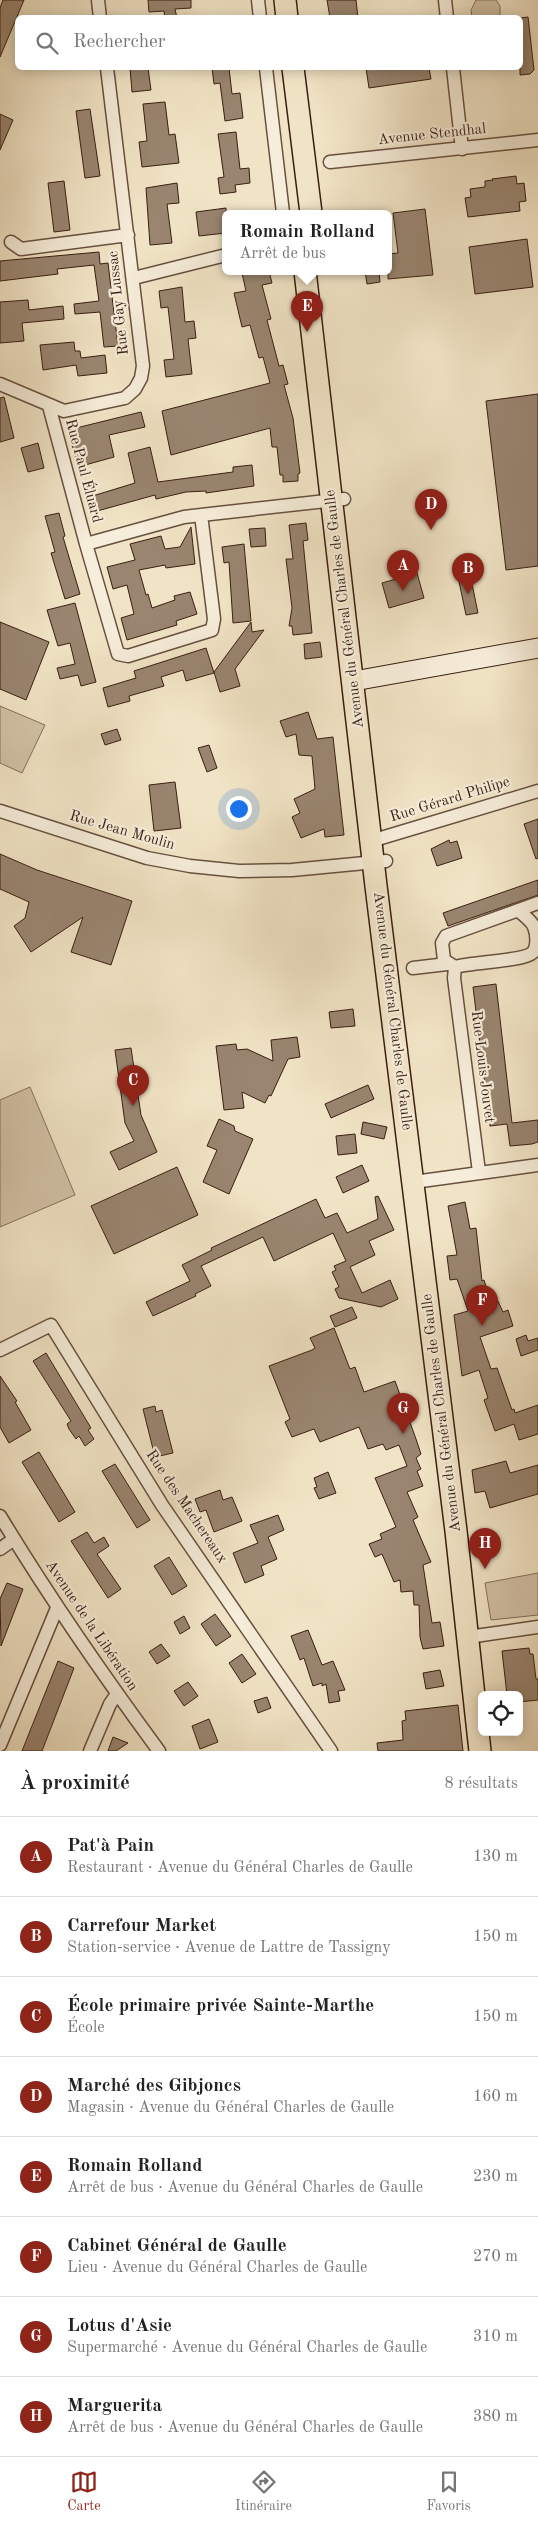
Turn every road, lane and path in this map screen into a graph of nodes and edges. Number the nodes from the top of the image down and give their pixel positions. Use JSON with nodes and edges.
{"nodes":[{"id":1,"x":98,"y":0,"type":"edge"},
{"id":2,"x":258,"y":0,"type":"edge"},
{"id":3,"x":273,"y":0,"type":"edge"},
{"id":4,"x":285,"y":0,"type":"edge"},
{"id":5,"x":445,"y":0,"type":"edge"},
{"id":6,"x":100,"y":15,"type":"edge"},
{"id":7,"x":260,"y":15,"type":"edge"},
{"id":8,"x":275,"y":15,"type":"edge"},
{"id":9,"x":287,"y":15,"type":"edge"},
{"id":10,"x":447,"y":15,"type":"edge"},
{"id":11,"x":107,"y":70,"type":"edge"},
{"id":12,"x":266,"y":70,"type":"edge"},
{"id":13,"x":281,"y":70,"type":"edge"},
{"id":14,"x":294,"y":70,"type":"edge"},
{"id":15,"x":453,"y":70,"type":"edge"},
{"id":16,"x":538,"y":140,"type":"edge"},
{"id":17,"x":462,"y":149,"type":"junction"},
{"id":18,"x":330,"y":162,"type":"dead end"},
{"id":19,"x":283,"y":210,"type":"edge"},
{"id":20,"x":298,"y":210,"type":"edge"},
{"id":21,"x":311,"y":210,"type":"edge"},
{"id":22,"x":128,"y":235,"type":"junction"},
{"id":23,"x":10,"y":242,"type":"dead end"},
{"id":24,"x":222,"y":256,"type":"edge"},
{"id":25,"x":306,"y":275,"type":"edge"},
{"id":26,"x":318,"y":275,"type":"edge"},
{"id":27,"x":134,"y":278,"type":"junction"},
{"id":28,"x":0,"y":384,"type":"edge"},
{"id":29,"x":49,"y":406,"type":"junction"},
{"id":30,"x":338,"y":500,"type":"junction"},
{"id":31,"x":201,"y":514,"type":"junction"},
{"id":32,"x":86,"y":544,"type":"junction"},
{"id":33,"x":538,"y":648,"type":"edge"},
{"id":34,"x":360,"y":680,"type":"junction"},
{"id":35,"x":538,"y":791,"type":"edge"},
{"id":36,"x":0,"y":811,"type":"edge"},
{"id":37,"x":377,"y":839,"type":"junction"},
{"id":38,"x":380,"y":862,"type":"junction"},
{"id":39,"x":538,"y":903,"type":"edge"},
{"id":40,"x":518,"y":910,"type":"junction"},
{"id":41,"x":536,"y":926,"type":"edge"},
{"id":42,"x":451,"y":965,"type":"junction"},
{"id":43,"x":413,"y":968,"type":"dead end"},
{"id":44,"x":538,"y":1165,"type":"edge"},
{"id":45,"x":479,"y":1172,"type":"junction"},
{"id":46,"x":420,"y":1180,"type":"junction"},
{"id":47,"x":0,"y":1350,"type":"edge"},
{"id":48,"x":0,"y":1516,"type":"edge"},
{"id":49,"x":14,"y":1539,"type":"junction"},
{"id":50,"x":0,"y":1548,"type":"edge"},
{"id":51,"x":57,"y":1608,"type":"junction"},
{"id":52,"x":538,"y":1627,"type":"edge"},
{"id":53,"x":474,"y":1636,"type":"junction"},
{"id":54,"x":486,"y":1691,"type":"edge"},
{"id":55,"x":117,"y":1694,"type":"junction"},
{"id":56,"x":492,"y":1736,"type":"edge"},
{"id":57,"x":0,"y":1745,"type":"edge"},
{"id":58,"x":90,"y":1751,"type":"edge"},
{"id":59,"x":160,"y":1751,"type":"edge"},
{"id":60,"x":331,"y":1751,"type":"edge"},
{"id":61,"x":480,"y":1751,"type":"edge"},
{"id":62,"x":494,"y":1751,"type":"edge"}],
"edges":[{"from":1,"to":6,"type":"street"},
{"from":2,"to":7,"type":"street"},
{"from":3,"to":8,"type":"main road"},
{"from":4,"to":9,"type":"main road"},
{"from":5,"to":10,"type":"street"},
{"from":11,"to":22,"type":"street","name":"Rue Gay Lussac"},
{"from":12,"to":19,"type":"street"},
{"from":13,"to":20,"type":"main road"},
{"from":14,"to":21,"type":"main road"},
{"from":15,"to":17,"type":"street"},
{"from":16,"to":17,"type":"street","name":"Avenue Stendhal"},
{"from":17,"to":18,"type":"street","name":"Avenue Stendhal"},
{"from":22,"to":23,"type":"street"},
{"from":22,"to":27,"type":"street","name":"Rue Gay Lussac"},
{"from":24,"to":27,"type":"street"},
{"from":25,"to":30,"type":"main road","name":"Avenue du Général Charles de Gaulle"},
{"from":26,"to":30,"type":"main road","name":"Avenue du Général Charles de Gaulle"},
{"from":27,"to":29,"type":"street","name":"Rue Gay Lussac"},
{"from":28,"to":29,"type":"street","name":"Rue Gay Lussac"},
{"from":29,"to":32,"type":"street","name":"Rue Paul Éluard"},
{"from":30,"to":31,"type":"street"},
{"from":30,"to":34,"type":"main road","name":"Avenue du Général Charles de Gaulle"},
{"from":31,"to":32,"type":"street"},
{"from":31,"to":32,"type":"street","name":"Rue Paul Éluard"},
{"from":33,"to":34,"type":"main road"},
{"from":34,"to":37,"type":"main road","name":"Avenue du Général Charles de Gaulle"},
{"from":35,"to":37,"type":"street","name":"Rue Gérard Philipe"},
{"from":36,"to":38,"type":"street","name":"Rue Jean Moulin"},
{"from":37,"to":38,"type":"main road","name":"Avenue du Général Charles de Gaulle"},
{"from":38,"to":46,"type":"main road","name":"Avenue du Général Charles de Gaulle"},
{"from":39,"to":40,"type":"street","name":"Rue Louis Jouvet"},
{"from":40,"to":41,"type":"street"},
{"from":40,"to":42,"type":"street","name":"Rue Louis Jouvet"},
{"from":41,"to":42,"type":"street"},
{"from":42,"to":43,"type":"street"},
{"from":42,"to":45,"type":"street","name":"Rue Louis Jouvet"},
{"from":44,"to":45,"type":"street"},
{"from":45,"to":46,"type":"street"},
{"from":46,"to":53,"type":"main road","name":"Avenue du Général Charles de Gaulle"},
{"from":47,"to":60,"type":"street","name":"Rue des Machereaux"},
{"from":48,"to":49,"type":"street","name":"Avenue de la Libération"},
{"from":49,"to":50,"type":"street"},
{"from":49,"to":51,"type":"street","name":"Avenue de la Libération"},
{"from":51,"to":55,"type":"street","name":"Avenue de la Libération"},
{"from":51,"to":57,"type":"street"},
{"from":52,"to":53,"type":"street"},
{"from":53,"to":54,"type":"main road","name":"Avenue du Général Charles de Gaulle"},
{"from":53,"to":61,"type":"main road","name":"Avenue du Général Charles de Gaulle"},
{"from":55,"to":58,"type":"street"},
{"from":55,"to":59,"type":"street","name":"Avenue de la Libération"},
{"from":56,"to":62,"type":"main road"}]}
